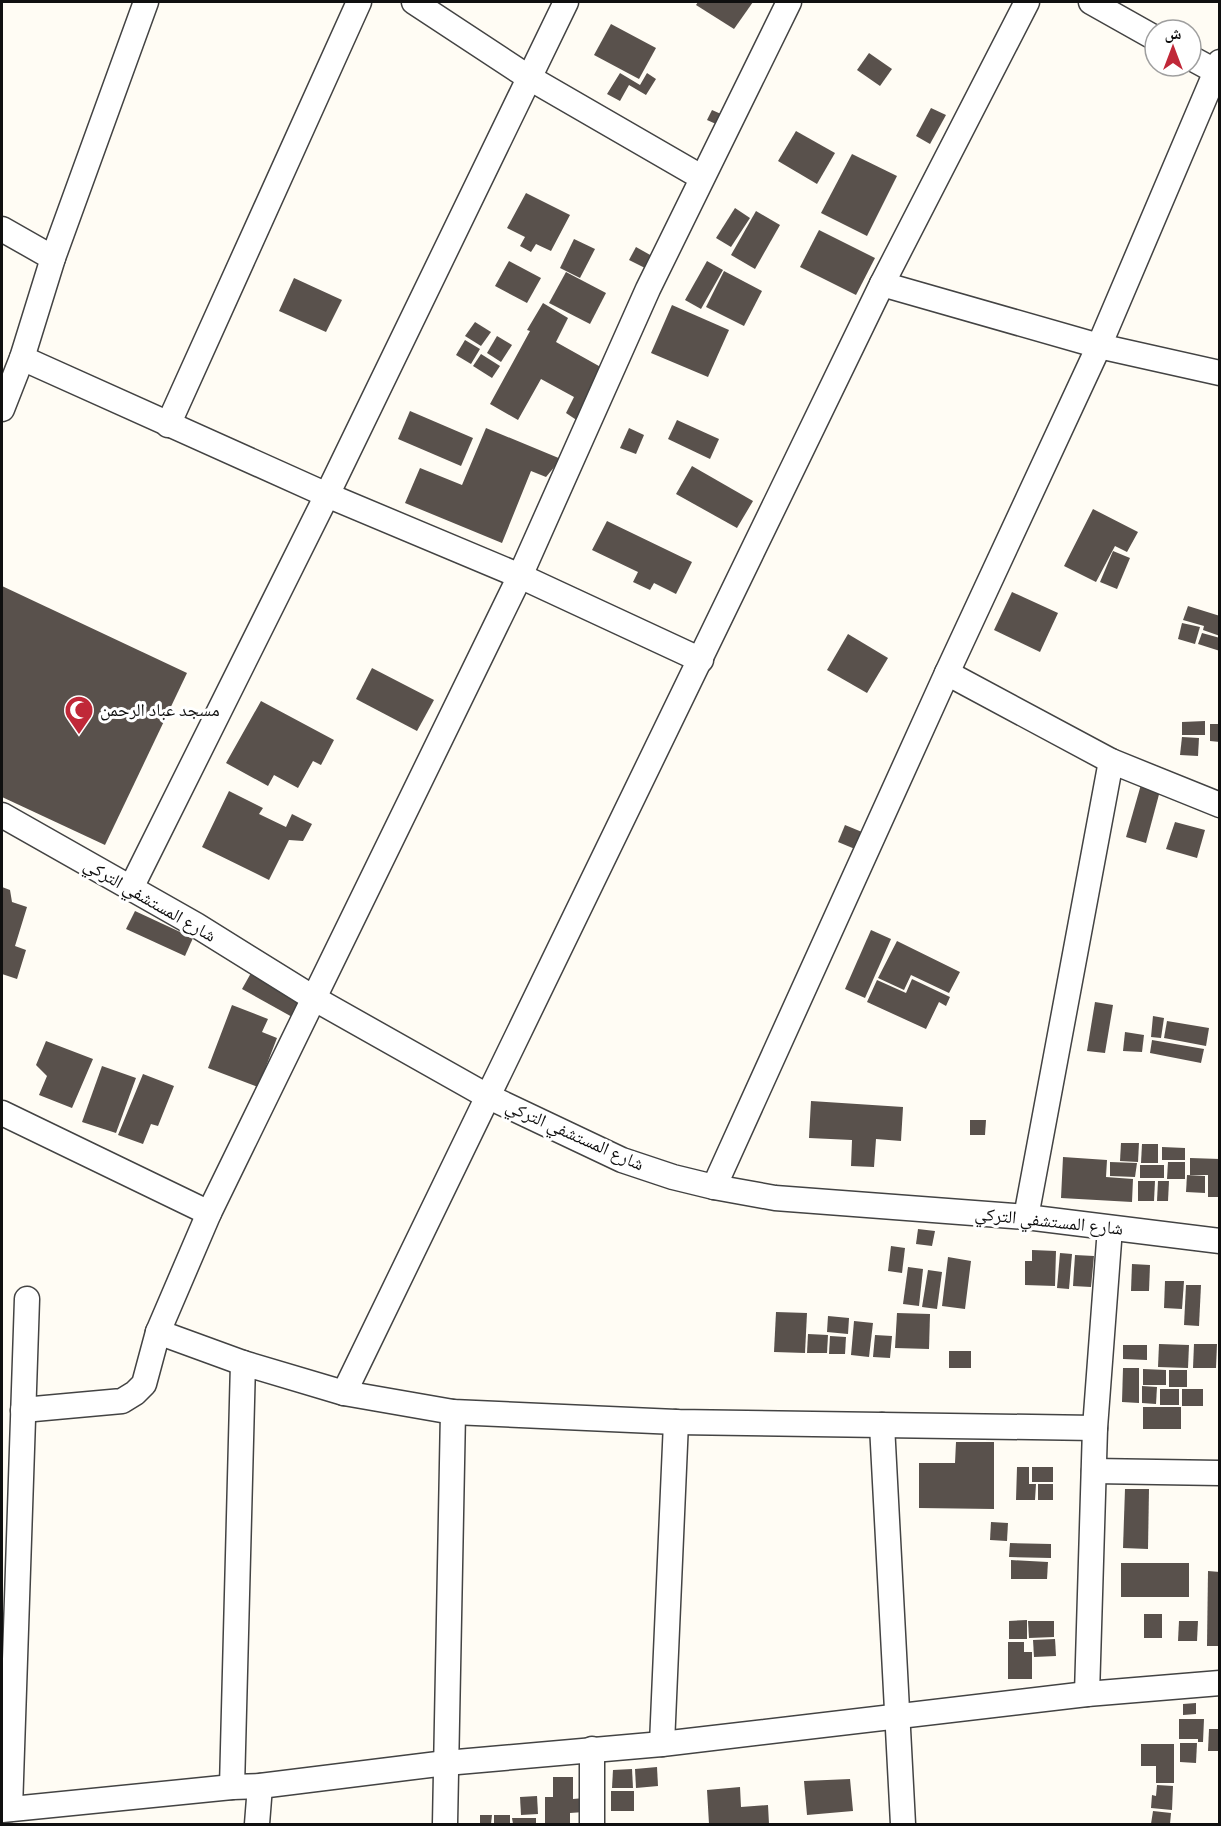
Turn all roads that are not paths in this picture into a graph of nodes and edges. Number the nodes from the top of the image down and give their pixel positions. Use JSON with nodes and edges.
{"nodes":[{"id":1,"x":146,"y":2,"type":"edge"},
{"id":2,"x":359,"y":2,"type":"edge"},
{"id":3,"x":414,"y":2,"type":"edge"},
{"id":4,"x":566,"y":2,"type":"edge"},
{"id":5,"x":789,"y":2,"type":"edge"},
{"id":6,"x":1027,"y":2,"type":"edge"},
{"id":7,"x":1091,"y":2,"type":"edge"},
{"id":8,"x":1143,"y":31,"type":"edge"},
{"id":9,"x":1217,"y":67,"type":"edge"},
{"id":10,"x":528,"y":78,"type":"junction"},
{"id":11,"x":701,"y":177,"type":"junction"},
{"id":12,"x":2,"y":229,"type":"edge"},
{"id":13,"x":53,"y":258,"type":"junction"},
{"id":14,"x":882,"y":284,"type":"junction"},
{"id":15,"x":1099,"y":346,"type":"junction"},
{"id":16,"x":22,"y":358,"type":"junction"},
{"id":17,"x":1220,"y":373,"type":"edge"},
{"id":18,"x":2,"y":409,"type":"edge"},
{"id":19,"x":168,"y":425,"type":"junction"},
{"id":20,"x":327,"y":495,"type":"junction"},
{"id":21,"x":520,"y":576,"type":"junction"},
{"id":22,"x":701,"y":660,"type":"junction"},
{"id":23,"x":947,"y":673,"type":"junction"},
{"id":24,"x":1111,"y":761,"type":"junction"},
{"id":25,"x":1220,"y":805,"type":"edge"},
{"id":26,"x":2,"y":815,"type":"edge"},
{"id":27,"x":131,"y":888,"type":"junction"},
{"id":28,"x":315,"y":999,"type":"junction"},
{"id":29,"x":487,"y":1096,"type":"junction"},
{"id":30,"x":2,"y":1113,"type":"edge"},
{"id":31,"x":714,"y":1187,"type":"junction"},
{"id":32,"x":209,"y":1213,"type":"junction"},
{"id":33,"x":1026,"y":1217,"type":"junction"},
{"id":34,"x":1110,"y":1228,"type":"junction"},
{"id":35,"x":1220,"y":1241,"type":"edge"},
{"id":36,"x":27,"y":1299,"type":"dead end"},
{"id":37,"x":158,"y":1332,"type":"junction"},
{"id":38,"x":243,"y":1363,"type":"junction"},
{"id":39,"x":344,"y":1393,"type":"junction"},
{"id":40,"x":23,"y":1410,"type":"junction"},
{"id":41,"x":453,"y":1412,"type":"junction"},
{"id":42,"x":676,"y":1422,"type":"junction"},
{"id":43,"x":882,"y":1425,"type":"junction"},
{"id":44,"x":1095,"y":1428,"type":"junction"},
{"id":45,"x":1094,"y":1472,"type":"junction"},
{"id":46,"x":1220,"y":1473,"type":"edge"},
{"id":47,"x":1220,"y":1683,"type":"edge"},
{"id":48,"x":1086,"y":1694,"type":"junction"},
{"id":49,"x":897,"y":1716,"type":"junction"},
{"id":50,"x":662,"y":1744,"type":"junction"},
{"id":51,"x":592,"y":1749,"type":"junction"},
{"id":52,"x":446,"y":1762,"type":"junction"},
{"id":53,"x":260,"y":1786,"type":"junction"},
{"id":54,"x":232,"y":1787,"type":"junction"},
{"id":55,"x":6,"y":1809,"type":"edge"},
{"id":56,"x":257,"y":1824,"type":"edge"},
{"id":57,"x":445,"y":1824,"type":"edge"},
{"id":58,"x":592,"y":1824,"type":"edge"},
{"id":59,"x":903,"y":1824,"type":"edge"}],
"edges":[{"from":1,"to":13,"type":"street"},
{"from":2,"to":19,"type":"street"},
{"from":3,"to":10,"type":"street"},
{"from":4,"to":10,"type":"street"},
{"from":5,"to":11,"type":"street"},
{"from":6,"to":14,"type":"street"},
{"from":7,"to":8,"type":"street"},
{"from":9,"to":15,"type":"street"},
{"from":10,"to":11,"type":"street"},
{"from":10,"to":20,"type":"street"},
{"from":11,"to":21,"type":"street"},
{"from":12,"to":13,"type":"street"},
{"from":13,"to":16,"type":"street"},
{"from":14,"to":15,"type":"street"},
{"from":14,"to":22,"type":"street"},
{"from":15,"to":17,"type":"street"},
{"from":15,"to":23,"type":"street"},
{"from":16,"to":18,"type":"street"},
{"from":16,"to":19,"type":"street"},
{"from":19,"to":20,"type":"street"},
{"from":20,"to":21,"type":"street"},
{"from":20,"to":27,"type":"street"},
{"from":21,"to":22,"type":"street"},
{"from":21,"to":28,"type":"street"},
{"from":22,"to":29,"type":"street"},
{"from":23,"to":24,"type":"street"},
{"from":23,"to":31,"type":"street"},
{"from":24,"to":25,"type":"street"},
{"from":24,"to":33,"type":"street"},
{"from":26,"to":27,"type":"street","name":"شارع المستشفي التركي"},
{"from":27,"to":28,"type":"street","name":"شارع المستشفي التركي"},
{"from":28,"to":29,"type":"street","name":"شارع المستشفي التركي"},
{"from":28,"to":32,"type":"street"},
{"from":29,"to":31,"type":"street","name":"شارع المستشفي التركي"},
{"from":29,"to":39,"type":"street"},
{"from":30,"to":32,"type":"street"},
{"from":31,"to":33,"type":"street","name":"شارع المستشفي التركي"},
{"from":32,"to":37,"type":"street"},
{"from":33,"to":34,"type":"street","name":"شارع المستشفي التركي"},
{"from":34,"to":35,"type":"street","name":"شارع المستشفي التركي"},
{"from":34,"to":44,"type":"street"},
{"from":36,"to":40,"type":"street"},
{"from":37,"to":38,"type":"street"},
{"from":37,"to":40,"type":"street"},
{"from":38,"to":39,"type":"street"},
{"from":38,"to":54,"type":"street"},
{"from":39,"to":41,"type":"street"},
{"from":40,"to":55,"type":"street"},
{"from":41,"to":42,"type":"street"},
{"from":41,"to":52,"type":"street"},
{"from":42,"to":43,"type":"street"},
{"from":42,"to":50,"type":"street"},
{"from":43,"to":44,"type":"street"},
{"from":43,"to":49,"type":"street"},
{"from":44,"to":45,"type":"street"},
{"from":45,"to":46,"type":"street"},
{"from":45,"to":48,"type":"street"},
{"from":47,"to":48,"type":"street"},
{"from":48,"to":49,"type":"street"},
{"from":49,"to":50,"type":"street"},
{"from":49,"to":59,"type":"street"},
{"from":50,"to":51,"type":"street"},
{"from":51,"to":52,"type":"street"},
{"from":51,"to":58,"type":"street"},
{"from":52,"to":53,"type":"street"},
{"from":52,"to":57,"type":"street"},
{"from":53,"to":54,"type":"street"},
{"from":53,"to":56,"type":"street"},
{"from":54,"to":55,"type":"street"}]}
